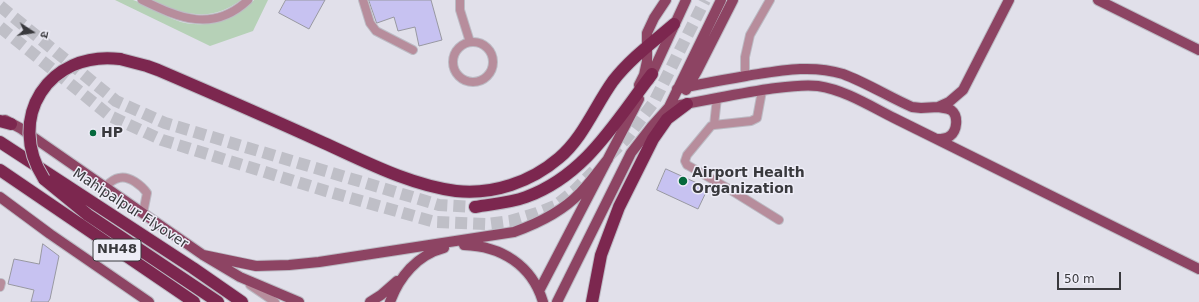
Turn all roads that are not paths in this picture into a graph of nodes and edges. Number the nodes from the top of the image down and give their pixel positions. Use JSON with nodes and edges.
{"nodes":[{"id":1,"x":142,"y":0,"type":"edge"},
{"id":2,"x":248,"y":0,"type":"edge"},
{"id":3,"x":363,"y":0,"type":"edge"},
{"id":4,"x":460,"y":0,"type":"edge"},
{"id":5,"x":666,"y":0,"type":"edge"},
{"id":6,"x":686,"y":0,"type":"edge"},
{"id":7,"x":721,"y":0,"type":"edge"},
{"id":8,"x":734,"y":0,"type":"edge"},
{"id":9,"x":770,"y":0,"type":"edge"},
{"id":10,"x":1098,"y":0,"type":"edge"},
{"id":11,"x":1007,"y":1,"type":"edge"},
{"id":12,"x":674,"y":24,"type":"junction"},
{"id":13,"x":470,"y":42,"type":"junction"},
{"id":14,"x":647,"y":47,"type":"junction"},
{"id":15,"x":413,"y":50,"type":"dead end"},
{"id":16,"x":1199,"y":50,"type":"edge"},
{"id":17,"x":652,"y":74,"type":"junction"},
{"id":18,"x":745,"y":77,"type":"junction"},
{"id":19,"x":688,"y":87,"type":"junction"},
{"id":20,"x":677,"y":90,"type":"junction"},
{"id":21,"x":762,"y":90,"type":"junction"},
{"id":22,"x":634,"y":96,"type":"junction"},
{"id":23,"x":717,"y":98,"type":"junction"},
{"id":24,"x":677,"y":106,"type":"junction"},
{"id":25,"x":938,"y":107,"type":"junction"},
{"id":26,"x":0,"y":117,"type":"edge"},
{"id":27,"x":5,"y":123,"type":"edge"},
{"id":28,"x":714,"y":125,"type":"junction"},
{"id":29,"x":937,"y":139,"type":"junction"},
{"id":30,"x":0,"y":142,"type":"edge"},
{"id":31,"x":608,"y":159,"type":"junction"},
{"id":32,"x":0,"y":170,"type":"edge"},
{"id":33,"x":105,"y":187,"type":"junction"},
{"id":34,"x":0,"y":197,"type":"edge"},
{"id":35,"x":475,"y":207,"type":"tunnel mouth"},
{"id":36,"x":143,"y":213,"type":"junction"},
{"id":37,"x":779,"y":220,"type":"dead end"},
{"id":38,"x":203,"y":254,"type":"junction"},
{"id":39,"x":1199,"y":269,"type":"edge"},
{"id":40,"x":408,"y":270,"type":"junction"},
{"id":41,"x":240,"y":277,"type":"junction"},
{"id":42,"x":539,"y":291,"type":"junction"},
{"id":43,"x":149,"y":302,"type":"edge"},
{"id":44,"x":194,"y":302,"type":"edge"},
{"id":45,"x":218,"y":302,"type":"edge"},
{"id":46,"x":242,"y":302,"type":"edge"},
{"id":47,"x":275,"y":302,"type":"edge"},
{"id":48,"x":299,"y":302,"type":"edge"},
{"id":49,"x":370,"y":302,"type":"edge"},
{"id":50,"x":390,"y":302,"type":"edge"},
{"id":51,"x":543,"y":302,"type":"edge"},
{"id":52,"x":557,"y":302,"type":"edge"},
{"id":53,"x":592,"y":302,"type":"edge"}],
"edges":[{"from":1,"to":2,"type":"street"},
{"from":3,"to":15,"type":"street"},
{"from":4,"to":13,"type":"street"},
{"from":5,"to":14,"type":"main road"},
{"from":6,"to":12,"type":"main road"},
{"from":7,"to":20,"type":"main road"},
{"from":8,"to":19,"type":"main road"},
{"from":9,"to":18,"type":"street"},
{"from":10,"to":16,"type":"main road"},
{"from":11,"to":25,"type":"main road"},
{"from":12,"to":14,"type":"highway"},
{"from":12,"to":17,"type":"main road"},
{"from":13,"to":13,"type":"street"},
{"from":14,"to":22,"type":"main road"},
{"from":14,"to":45,"type":"highway","bridge":true},
{"from":17,"to":22,"type":"highway"},
{"from":17,"to":31,"type":"main road"},
{"from":18,"to":19,"type":"main road"},
{"from":18,"to":25,"type":"main road"},
{"from":19,"to":20,"type":"main road"},
{"from":19,"to":24,"type":"main road"},
{"from":20,"to":24,"type":"main road"},
{"from":21,"to":23,"type":"main road"},
{"from":21,"to":28,"type":"street"},
{"from":21,"to":29,"type":"main road"},
{"from":22,"to":35,"type":"highway"},
{"from":23,"to":24,"type":"main road"},
{"from":23,"to":28,"type":"street"},
{"from":24,"to":52,"type":"main road"},
{"from":24,"to":53,"type":"highway"},
{"from":25,"to":29,"type":"main road"},
{"from":26,"to":27,"type":"main road"},
{"from":27,"to":33,"type":"main road"},
{"from":28,"to":37,"type":"street"},
{"from":29,"to":39,"type":"main road"},
{"from":30,"to":46,"type":"highway","name":"Mahipalpur Flyover","number":"NH48"},
{"from":31,"to":38,"type":"main road"},
{"from":31,"to":42,"type":"main road"},
{"from":32,"to":44,"type":"highway","number":"NH48"},
{"from":33,"to":36,"type":"main road"},
{"from":33,"to":36,"type":"street"},
{"from":34,"to":43,"type":"main road"},
{"from":36,"to":38,"type":"main road"},
{"from":38,"to":41,"type":"main road"},
{"from":40,"to":42,"type":"main road"},
{"from":40,"to":49,"type":"main road"},
{"from":40,"to":50,"type":"main road"},
{"from":41,"to":47,"type":"street"},
{"from":41,"to":48,"type":"main road"},
{"from":42,"to":51,"type":"main road"}]}
